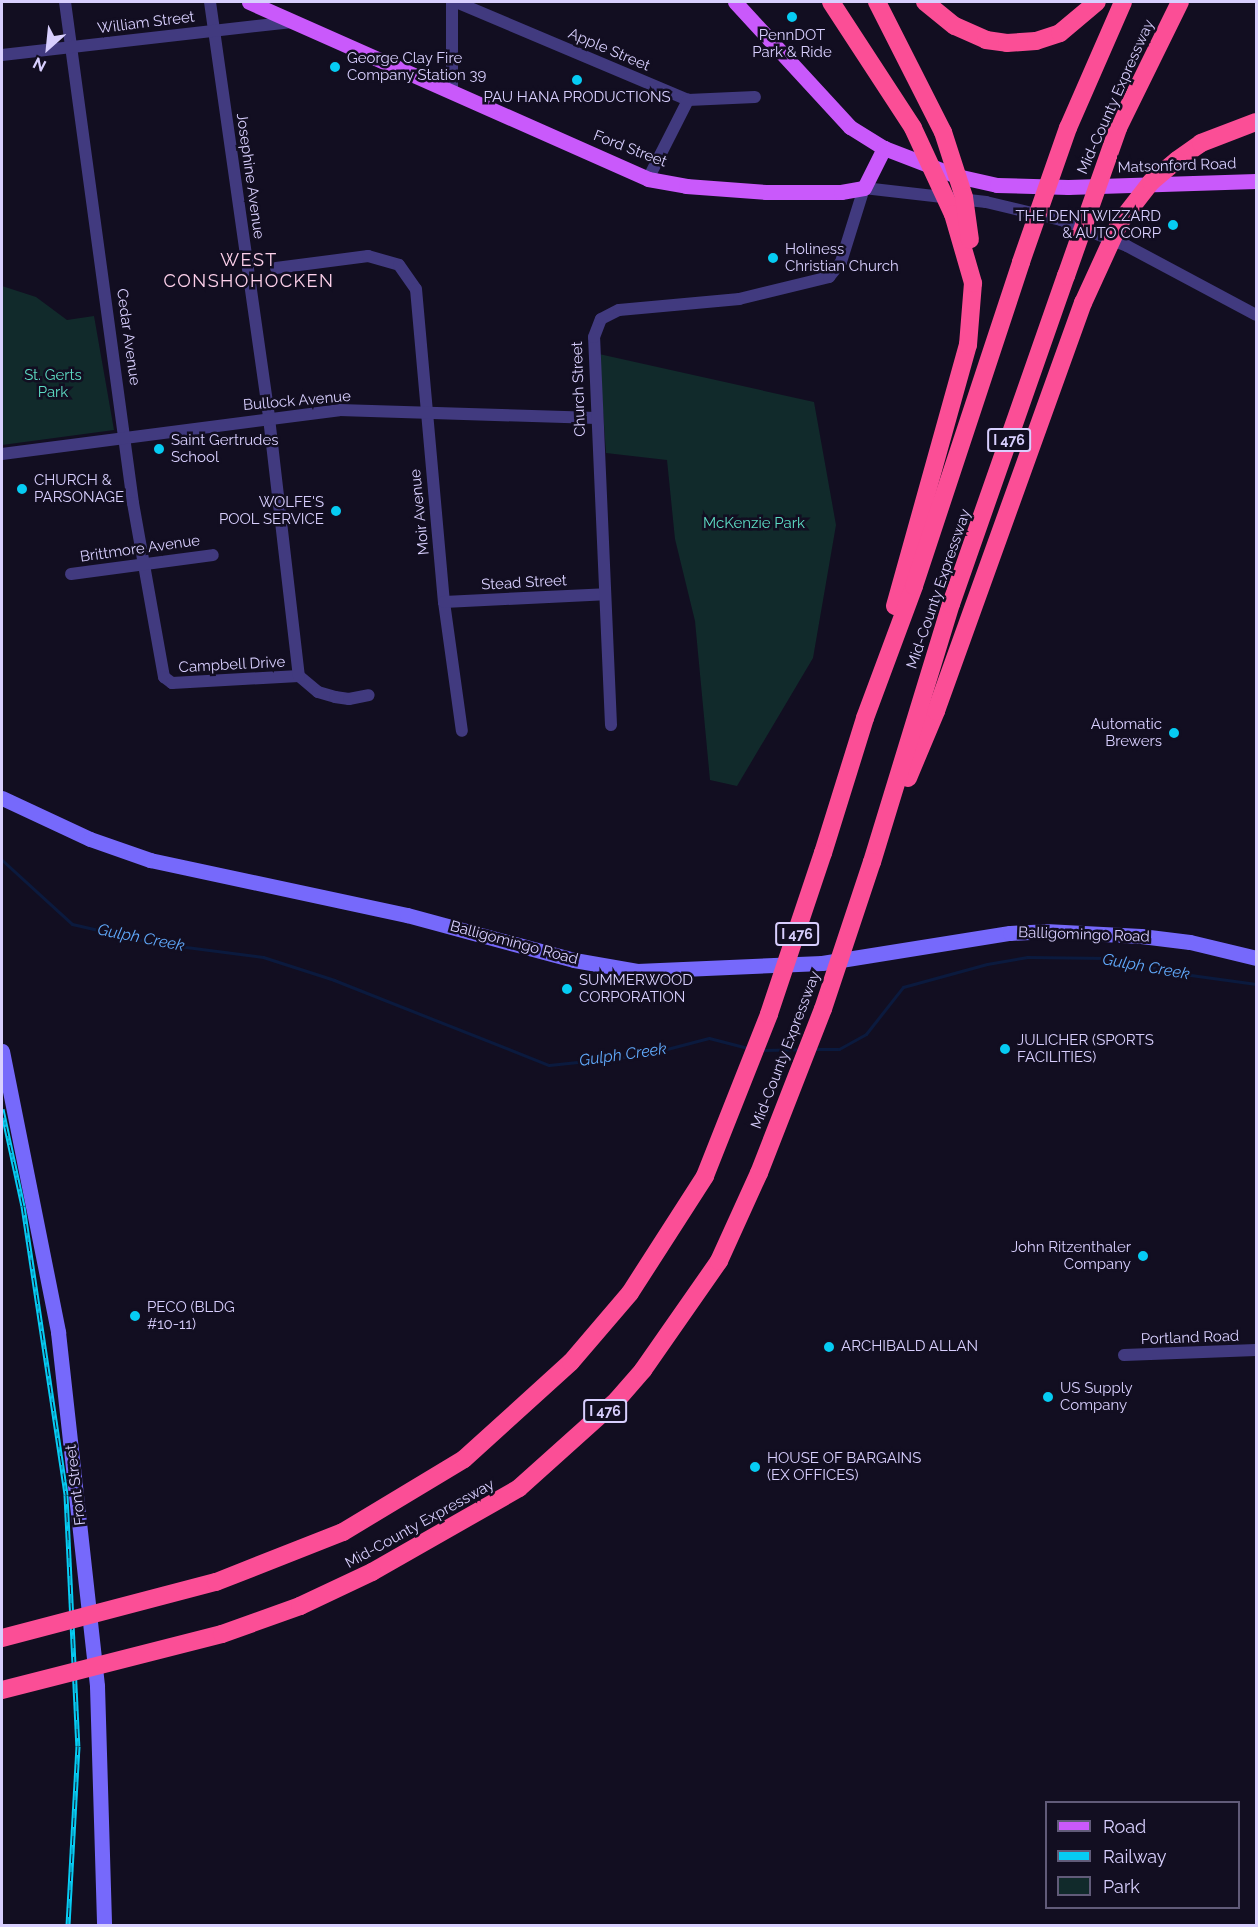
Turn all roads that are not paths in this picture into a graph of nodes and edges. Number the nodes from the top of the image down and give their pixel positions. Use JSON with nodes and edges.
{"nodes":[{"id":1,"x":65,"y":2,"type":"edge"},
{"id":2,"x":210,"y":2,"type":"edge"},
{"id":3,"x":249,"y":2,"type":"edge"},
{"id":4,"x":452,"y":2,"type":"edge"},
{"id":5,"x":456,"y":2,"type":"edge"},
{"id":6,"x":735,"y":2,"type":"edge"},
{"id":7,"x":831,"y":2,"type":"edge"},
{"id":8,"x":877,"y":2,"type":"edge"},
{"id":9,"x":925,"y":2,"type":"edge"},
{"id":10,"x":1097,"y":2,"type":"edge"},
{"id":11,"x":1123,"y":2,"type":"edge"},
{"id":12,"x":1180,"y":2,"type":"edge"},
{"id":13,"x":269,"y":6,"type":"edge"},
{"id":14,"x":294,"y":22,"type":"junction"},
{"id":15,"x":215,"y":30,"type":"junction"},
{"id":16,"x":71,"y":47,"type":"junction"},
{"id":17,"x":2,"y":55,"type":"edge"},
{"id":18,"x":452,"y":93,"type":"junction"},
{"id":19,"x":755,"y":97,"type":"dead end"},
{"id":20,"x":688,"y":100,"type":"junction"},
{"id":21,"x":1257,"y":122,"type":"edge"},
{"id":22,"x":884,"y":148,"type":"junction"},
{"id":23,"x":648,"y":179,"type":"junction"},
{"id":24,"x":1257,"y":181,"type":"edge"},
{"id":25,"x":864,"y":188,"type":"junction"},
{"id":26,"x":276,"y":268,"type":"dead end"},
{"id":27,"x":973,"y":283,"type":"junction"},
{"id":28,"x":1257,"y":315,"type":"edge"},
{"id":29,"x":425,"y":410,"type":"junction"},
{"id":30,"x":269,"y":418,"type":"junction"},
{"id":31,"x":597,"y":418,"type":"junction"},
{"id":32,"x":126,"y":436,"type":"junction"},
{"id":33,"x":2,"y":454,"type":"edge"},
{"id":34,"x":213,"y":555,"type":"dead end"},
{"id":35,"x":142,"y":562,"type":"junction"},
{"id":36,"x":71,"y":574,"type":"dead end"},
{"id":37,"x":605,"y":594,"type":"junction"},
{"id":38,"x":444,"y":602,"type":"junction"},
{"id":39,"x":299,"y":676,"type":"junction"},
{"id":40,"x":164,"y":677,"type":"joint"},
{"id":41,"x":369,"y":695,"type":"dead end"},
{"id":42,"x":865,"y":718,"type":"junction"},
{"id":43,"x":611,"y":725,"type":"dead end"},
{"id":44,"x":462,"y":730,"type":"dead end"},
{"id":45,"x":2,"y":798,"type":"edge"},
{"id":46,"x":872,"y":862,"type":"junction"},
{"id":47,"x":1257,"y":958,"type":"edge"},
{"id":48,"x":2,"y":1051,"type":"edge"},
{"id":49,"x":1257,"y":1350,"type":"edge"},
{"id":50,"x":1124,"y":1355,"type":"dead end"},
{"id":51,"x":2,"y":1638,"type":"edge"},
{"id":52,"x":2,"y":1690,"type":"edge"},
{"id":53,"x":104,"y":1926,"type":"edge"}],
"edges":[{"from":1,"to":16,"type":"street","name":"Cedar Avenue"},
{"from":2,"to":15,"type":"street","name":"Josephine Avenue"},
{"from":3,"to":13,"type":"main road","name":"Ford Street"},
{"from":4,"to":18,"type":"street"},
{"from":5,"to":20,"type":"street","name":"Apple Street"},
{"from":6,"to":22,"type":"main road","name":"Matsonford Road"},
{"from":7,"to":27,"type":"highway","bridge":true},
{"from":8,"to":27,"type":"highway","bridge":true},
{"from":9,"to":10,"type":"highway"},
{"from":11,"to":42,"type":"highway","name":"Mid-County Expressway","number":"I 476","bridge":true},
{"from":12,"to":46,"type":"highway","name":"Mid-County Expressway","number":"I 476","bridge":true},
{"from":13,"to":14,"type":"main road","name":"Ford Street"},
{"from":14,"to":15,"type":"street","name":"William Street"},
{"from":14,"to":18,"type":"main road","name":"Ford Street"},
{"from":15,"to":16,"type":"street","name":"William Street"},
{"from":15,"to":30,"type":"street","name":"Josephine Avenue"},
{"from":16,"to":17,"type":"street","name":"William Street"},
{"from":16,"to":32,"type":"street","name":"Cedar Avenue"},
{"from":18,"to":23,"type":"main road","name":"Ford Street"},
{"from":19,"to":20,"type":"street","name":"Apple Street"},
{"from":20,"to":23,"type":"street"},
{"from":21,"to":46,"type":"highway","bridge":true},
{"from":22,"to":24,"type":"main road","name":"Matsonford Road"},
{"from":22,"to":25,"type":"main road","name":"Church Street"},
{"from":23,"to":25,"type":"main road","name":"Ford Street"},
{"from":25,"to":28,"type":"street","name":"Ford Street"},
{"from":25,"to":31,"type":"street","name":"Church Street"},
{"from":26,"to":29,"type":"street","name":"Moir Avenue"},
{"from":27,"to":42,"type":"highway"},
{"from":29,"to":30,"type":"street","name":"Bullock Avenue"},
{"from":29,"to":31,"type":"street","name":"Bullock Avenue"},
{"from":29,"to":38,"type":"street","name":"Moir Avenue"},
{"from":30,"to":32,"type":"street","name":"Bullock Avenue"},
{"from":30,"to":39,"type":"street","name":"Josephine Avenue"},
{"from":31,"to":37,"type":"street","name":"Church Street"},
{"from":32,"to":33,"type":"street","name":"Bullock Avenue"},
{"from":32,"to":35,"type":"street","name":"Cedar Avenue"},
{"from":34,"to":35,"type":"street","name":"Brittmore Avenue"},
{"from":35,"to":36,"type":"street","name":"Brittmore Avenue"},
{"from":35,"to":40,"type":"street","name":"Cedar Avenue"},
{"from":37,"to":38,"type":"street","name":"Stead Street"},
{"from":37,"to":43,"type":"street","name":"Church Street"},
{"from":38,"to":44,"type":"street","name":"Moir Avenue"},
{"from":39,"to":40,"type":"street","name":"Campbell Drive"},
{"from":39,"to":41,"type":"street","name":"Campbell Drive"},
{"from":42,"to":51,"type":"highway","name":"Mid-County Expressway","number":"I 476","bridge":true},
{"from":45,"to":47,"type":"street","name":"Balligomingo Road"},
{"from":46,"to":52,"type":"highway","name":"Mid-County Expressway","number":"I 476","bridge":true},
{"from":48,"to":53,"type":"street","name":"Front Street"},
{"from":49,"to":50,"type":"street","name":"Portland Road"}]}
